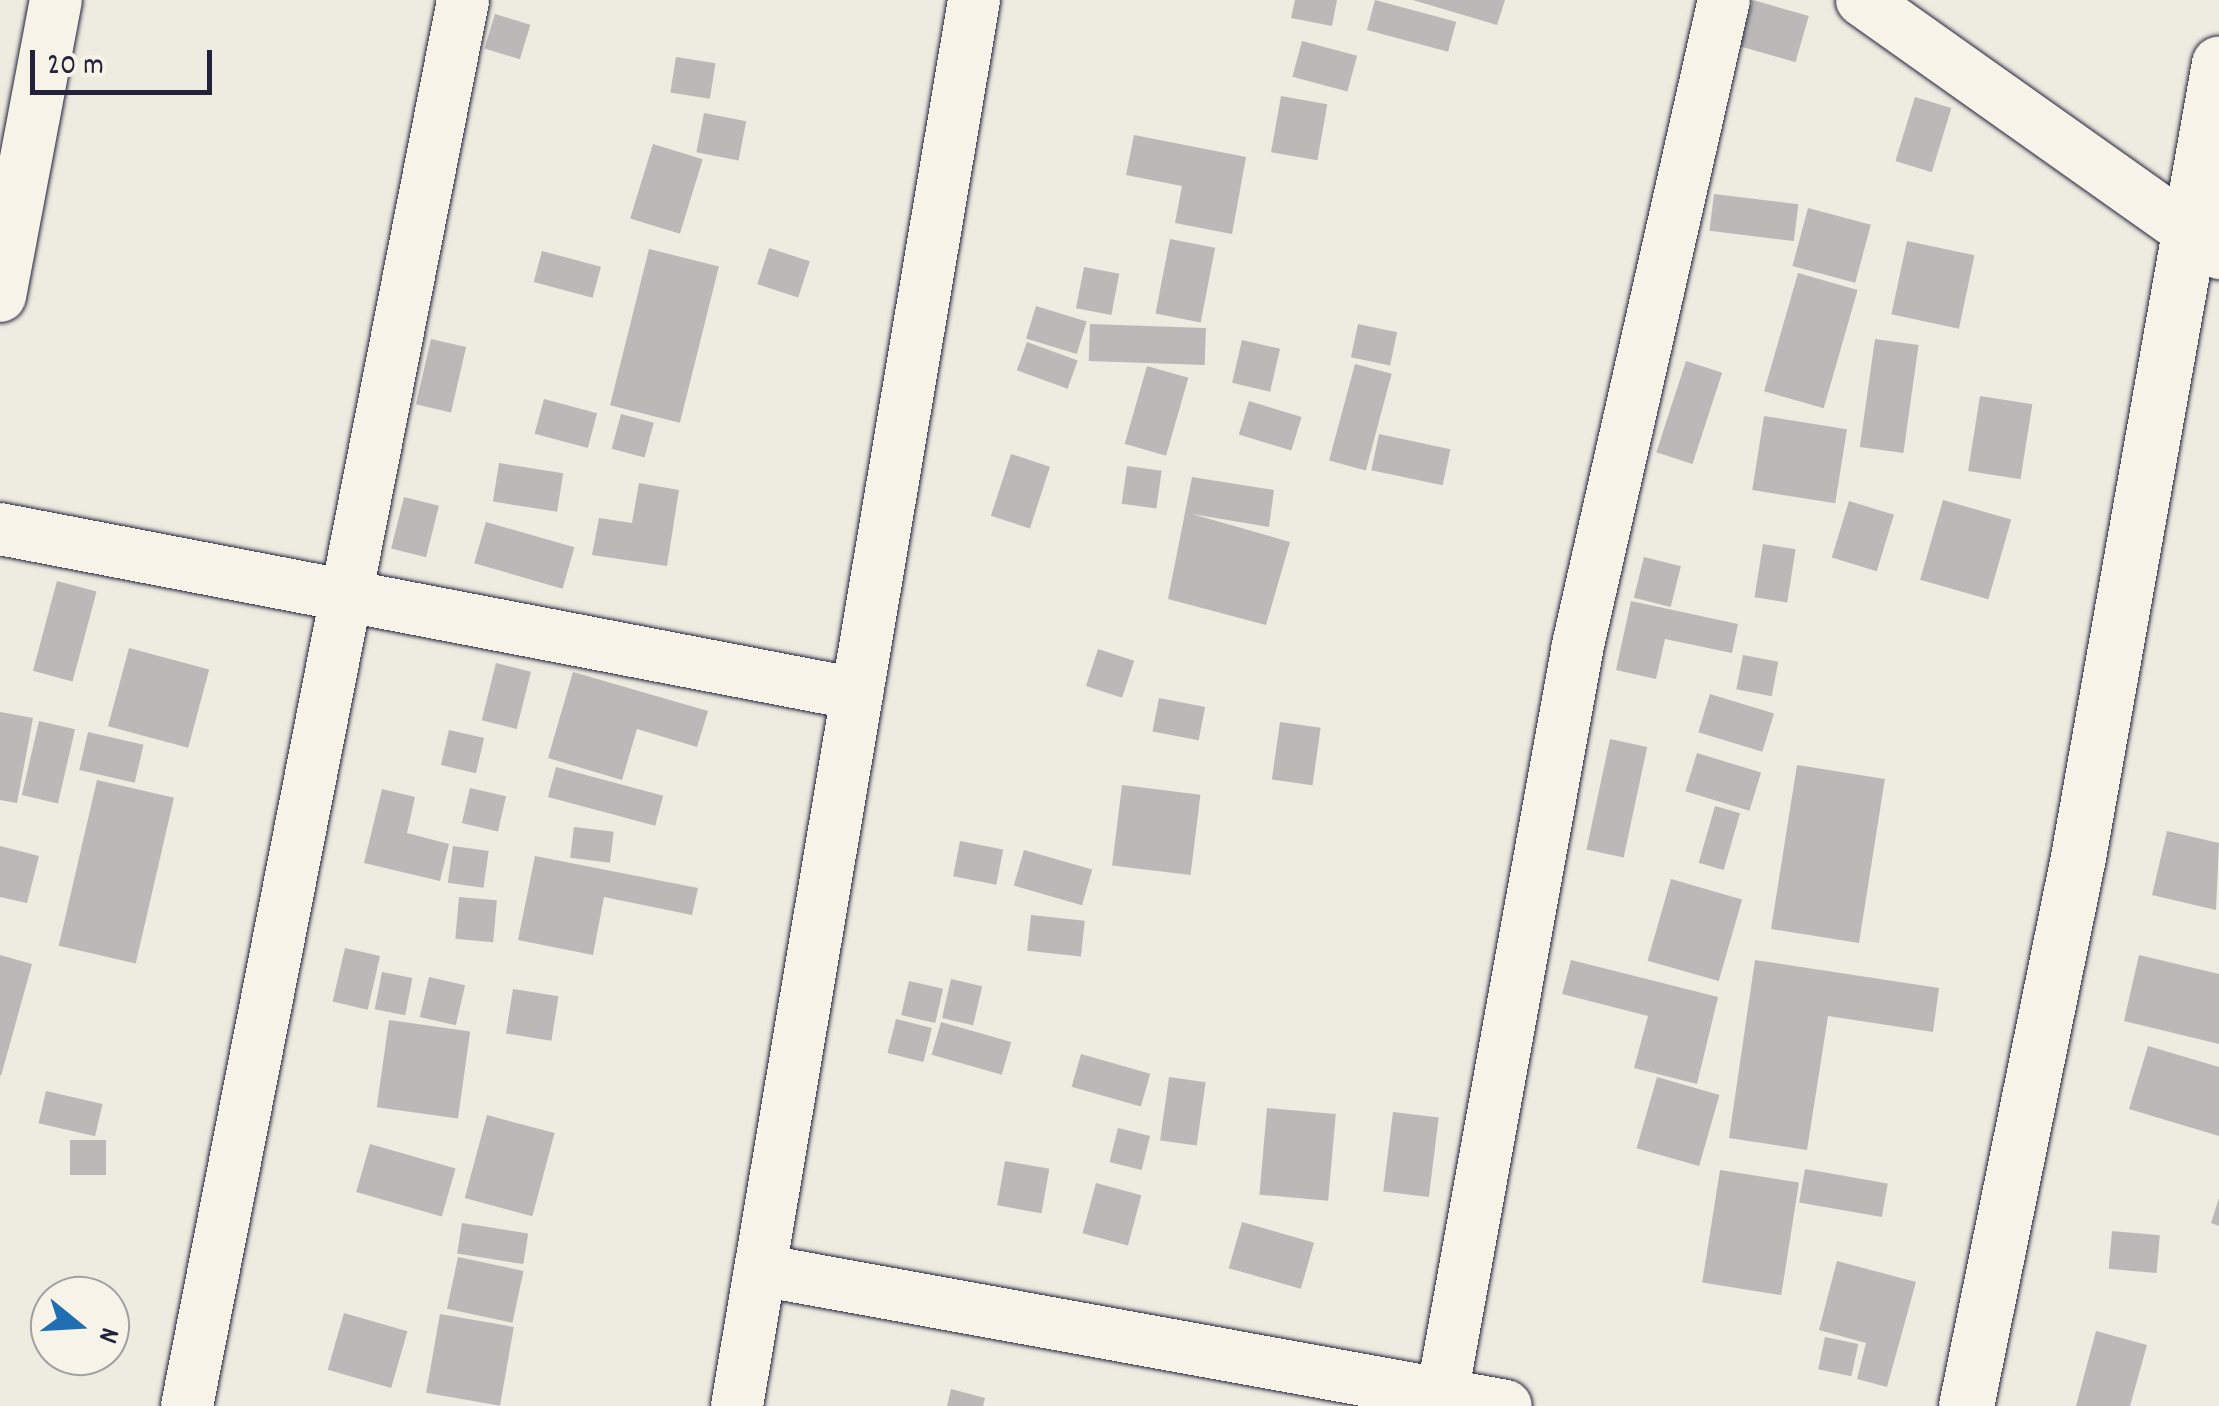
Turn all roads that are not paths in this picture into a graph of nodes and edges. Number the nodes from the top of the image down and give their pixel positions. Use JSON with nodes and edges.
{"nodes":[{"id":1,"x":56,"y":0,"type":"edge"},
{"id":2,"x":463,"y":0,"type":"edge"},
{"id":3,"x":974,"y":0,"type":"edge"},
{"id":4,"x":1724,"y":0,"type":"edge"},
{"id":5,"x":1862,"y":0,"type":"edge"},
{"id":6,"x":2219,"y":63,"type":"edge"},
{"id":7,"x":2204,"y":243,"type":"edge"},
{"id":8,"x":0,"y":296,"type":"edge"},
{"id":9,"x":0,"y":529,"type":"edge"},
{"id":10,"x":352,"y":594,"type":"junction"},
{"id":11,"x":857,"y":694,"type":"junction"},
{"id":12,"x":760,"y":1270,"type":"junction"},
{"id":13,"x":1440,"y":1400,"type":"edge"},
{"id":14,"x":187,"y":1406,"type":"edge"},
{"id":15,"x":737,"y":1406,"type":"edge"},
{"id":16,"x":1506,"y":1406,"type":"edge"},
{"id":17,"x":1966,"y":1406,"type":"edge"}],
"edges":[{"from":1,"to":8,"type":"street"},
{"from":2,"to":10,"type":"street"},
{"from":3,"to":11,"type":"street"},
{"from":4,"to":13,"type":"street"},
{"from":5,"to":7,"type":"street"},
{"from":6,"to":7,"type":"main road"},
{"from":7,"to":17,"type":"main road"},
{"from":9,"to":10,"type":"street"},
{"from":10,"to":11,"type":"street"},
{"from":10,"to":14,"type":"street"},
{"from":11,"to":12,"type":"street"},
{"from":12,"to":13,"type":"street"},
{"from":12,"to":15,"type":"street"},
{"from":13,"to":16,"type":"street"}]}
